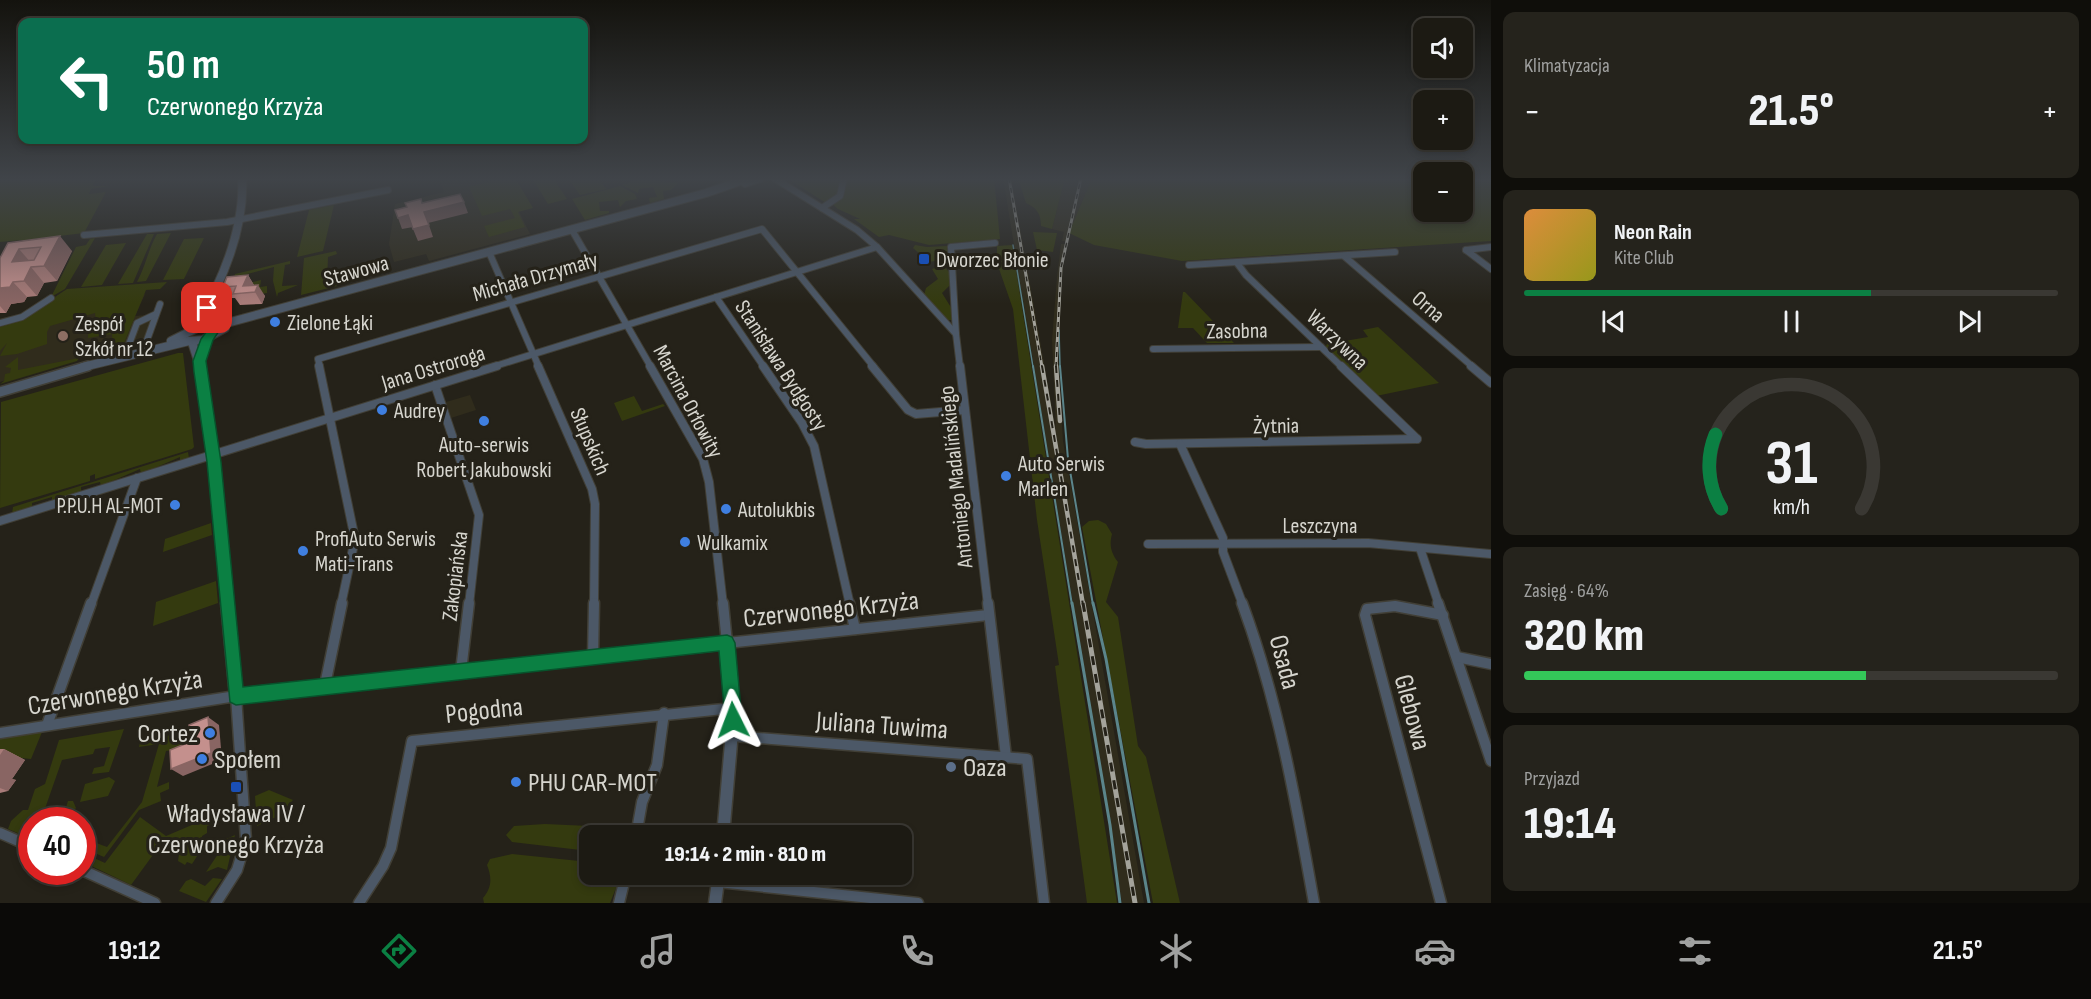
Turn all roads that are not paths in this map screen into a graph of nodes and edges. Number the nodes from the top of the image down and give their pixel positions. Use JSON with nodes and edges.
{"nodes":[{"id":1,"x":239,"y":220,"type":"edge"},
{"id":2,"x":240,"y":220,"type":"edge"},
{"id":3,"x":607,"y":220,"type":"edge"},
{"id":4,"x":842,"y":220,"type":"edge"},
{"id":5,"x":572,"y":230,"type":"junction"},
{"id":6,"x":84,"y":235,"type":"dead end"},
{"id":7,"x":994,"y":243,"type":"dead end"},
{"id":8,"x":877,"y":247,"type":"junction"},
{"id":9,"x":1491,"y":247,"type":"edge"},
{"id":10,"x":489,"y":252,"type":"junction"},
{"id":11,"x":1395,"y":252,"type":"dead end"},
{"id":12,"x":1344,"y":256,"type":"junction"},
{"id":13,"x":1237,"y":263,"type":"junction"},
{"id":14,"x":1189,"y":265,"type":"dead end"},
{"id":15,"x":1491,"y":269,"type":"edge"},
{"id":16,"x":797,"y":273,"type":"junction"},
{"id":17,"x":600,"y":277,"type":"junction"},
{"id":18,"x":716,"y":297,"type":"junction"},
{"id":19,"x":51,"y":298,"type":"dead end"},
{"id":20,"x":511,"y":302,"type":"junction"},
{"id":21,"x":160,"y":304,"type":"dead end"},
{"id":22,"x":207,"y":308,"type":"junction"},
{"id":23,"x":156,"y":314,"type":"junction"},
{"id":24,"x":0,"y":324,"type":"edge"},
{"id":25,"x":627,"y":325,"type":"junction"},
{"id":26,"x":210,"y":331,"type":"junction"},
{"id":27,"x":956,"y":334,"type":"junction"},
{"id":28,"x":191,"y":336,"type":"junction"},
{"id":29,"x":1321,"y":347,"type":"junction"},
{"id":30,"x":1153,"y":349,"type":"dead end"},
{"id":31,"x":148,"y":350,"type":"junction"},
{"id":32,"x":534,"y":354,"type":"junction"},
{"id":33,"x":125,"y":355,"type":"junction"},
{"id":34,"x":199,"y":361,"type":"junction"},
{"id":35,"x":1491,"y":383,"type":"edge"},
{"id":36,"x":435,"y":385,"type":"junction"},
{"id":37,"x":0,"y":392,"type":"edge"},
{"id":38,"x":965,"y":410,"type":"junction"},
{"id":39,"x":330,"y":418,"type":"junction"},
{"id":40,"x":1417,"y":439,"type":"joint"},
{"id":41,"x":1135,"y":442,"type":"dead end"},
{"id":42,"x":1180,"y":444,"type":"junction"},
{"id":43,"x":213,"y":454,"type":"junction"},
{"id":44,"x":137,"y":478,"type":"junction"},
{"id":45,"x":0,"y":521,"type":"edge"},
{"id":46,"x":1148,"y":544,"type":"dead end"},
{"id":47,"x":1223,"y":544,"type":"junction"},
{"id":48,"x":1420,"y":548,"type":"junction"},
{"id":49,"x":1491,"y":554,"type":"edge"},
{"id":50,"x":988,"y":615,"type":"junction"},
{"id":51,"x":1443,"y":615,"type":"junction"},
{"id":52,"x":855,"y":629,"type":"junction"},
{"id":53,"x":727,"y":643,"type":"junction"},
{"id":54,"x":593,"y":657,"type":"junction"},
{"id":55,"x":1457,"y":657,"type":"junction"},
{"id":56,"x":1491,"y":664,"type":"edge"},
{"id":57,"x":461,"y":671,"type":"junction"},
{"id":58,"x":325,"y":685,"type":"junction"},
{"id":59,"x":236,"y":696,"type":"junction"},
{"id":60,"x":733,"y":708,"type":"junction"},
{"id":61,"x":664,"y":713,"type":"junction"},
{"id":62,"x":47,"y":725,"type":"junction"},
{"id":63,"x":0,"y":733,"type":"edge"},
{"id":64,"x":733,"y":736,"type":"junction"},
{"id":65,"x":1006,"y":757,"type":"junction"},
{"id":66,"x":1491,"y":761,"type":"edge"},
{"id":67,"x":638,"y":825,"type":"edge"},
{"id":68,"x":724,"y":825,"type":"edge"},
{"id":69,"x":0,"y":833,"type":"edge"},
{"id":70,"x":18,"y":841,"type":"edge"},
{"id":71,"x":96,"y":876,"type":"edge"},
{"id":72,"x":624,"y":885,"type":"edge"},
{"id":73,"x":717,"y":885,"type":"edge"},
{"id":74,"x":774,"y":885,"type":"edge"},
{"id":75,"x":155,"y":903,"type":"edge"},
{"id":76,"x":216,"y":903,"type":"edge"},
{"id":77,"x":359,"y":903,"type":"edge"},
{"id":78,"x":619,"y":903,"type":"edge"},
{"id":79,"x":715,"y":903,"type":"edge"},
{"id":80,"x":918,"y":903,"type":"edge"},
{"id":81,"x":1044,"y":903,"type":"edge"},
{"id":82,"x":1314,"y":903,"type":"edge"},
{"id":83,"x":1441,"y":903,"type":"edge"}],
"edges":[{"from":1,"to":6,"type":"street"},
{"from":2,"to":22,"type":"street"},
{"from":3,"to":5,"type":"street","name":"Stawowa"},
{"from":4,"to":8,"type":"street"},
{"from":5,"to":10,"type":"street","name":"Stawowa"},
{"from":5,"to":17,"type":"street","name":"Marcina Orłowity"},
{"from":7,"to":27,"type":"street","name":"Antoniego Madalińskiego"},
{"from":8,"to":16,"type":"street","name":"Jana Ostroroga"},
{"from":8,"to":27,"type":"street"},
{"from":9,"to":15,"type":"street"},
{"from":10,"to":20,"type":"street","name":"Słupskich"},
{"from":10,"to":26,"type":"street","name":"Stawowa"},
{"from":11,"to":12,"type":"street"},
{"from":12,"to":13,"type":"street"},
{"from":12,"to":35,"type":"street","name":"Orna"},
{"from":13,"to":14,"type":"street"},
{"from":13,"to":29,"type":"street","name":"Warzywna"},
{"from":16,"to":17,"type":"street","name":"Michała Drzymały"},
{"from":16,"to":18,"type":"street","name":"Jana Ostroroga"},
{"from":16,"to":38,"type":"street"},
{"from":17,"to":20,"type":"street","name":"Michała Drzymały"},
{"from":17,"to":25,"type":"street","name":"Marcina Orłowity"},
{"from":18,"to":25,"type":"street","name":"Jana Ostroroga"},
{"from":18,"to":52,"type":"street","name":"Stanisława Bydgosty"},
{"from":19,"to":24,"type":"street"},
{"from":20,"to":32,"type":"street","name":"Słupskich"},
{"from":20,"to":39,"type":"street","name":"Michała Drzymały"},
{"from":21,"to":23,"type":"street"},
{"from":22,"to":26,"type":"street"},
{"from":22,"to":28,"type":"street"},
{"from":23,"to":31,"type":"street"},
{"from":23,"to":33,"type":"street"},
{"from":25,"to":32,"type":"street","name":"Jana Ostroroga"},
{"from":25,"to":53,"type":"street","name":"Marcina Orłowity"},
{"from":26,"to":28,"type":"street"},
{"from":26,"to":28,"type":"street"},
{"from":26,"to":34,"type":"street"},
{"from":27,"to":38,"type":"street","name":"Antoniego Madalińskiego"},
{"from":28,"to":31,"type":"street"},
{"from":28,"to":34,"type":"street"},
{"from":29,"to":30,"type":"street","name":"Zasobna"},
{"from":29,"to":40,"type":"street","name":"Warzywna"},
{"from":31,"to":33,"type":"street"},
{"from":32,"to":36,"type":"street","name":"Jana Ostroroga"},
{"from":32,"to":54,"type":"street","name":"Słupskich"},
{"from":33,"to":37,"type":"street"},
{"from":34,"to":43,"type":"street"},
{"from":36,"to":39,"type":"street","name":"Jana Ostroroga"},
{"from":36,"to":57,"type":"street","name":"Zakopiańska"},
{"from":38,"to":50,"type":"street","name":"Antoniego Madalińskiego"},
{"from":39,"to":43,"type":"street","name":"Jana Ostroroga"},
{"from":39,"to":58,"type":"street"},
{"from":40,"to":42,"type":"street","name":"Żytnia"},
{"from":41,"to":42,"type":"street","name":"Żytnia"},
{"from":42,"to":47,"type":"street","name":"Osada"},
{"from":43,"to":44,"type":"street","name":"Jana Ostroroga"},
{"from":43,"to":59,"type":"street"},
{"from":44,"to":45,"type":"street","name":"Jana Ostroroga"},
{"from":44,"to":62,"type":"street"},
{"from":46,"to":47,"type":"street","name":"Leszczyna"},
{"from":47,"to":48,"type":"street","name":"Leszczyna"},
{"from":47,"to":82,"type":"street","name":"Osada"},
{"from":48,"to":49,"type":"street","name":"Leszczyna"},
{"from":48,"to":51,"type":"street"},
{"from":50,"to":52,"type":"street","name":"Czerwonego Krzyża"},
{"from":50,"to":65,"type":"street","name":"Antoniego Madalińskiego"},
{"from":51,"to":55,"type":"street"},
{"from":51,"to":83,"type":"street","name":"Glebowa"},
{"from":52,"to":53,"type":"street","name":"Czerwonego Krzyża"},
{"from":53,"to":54,"type":"street","name":"Czerwonego Krzyża"},
{"from":53,"to":60,"type":"street"},
{"from":54,"to":57,"type":"street","name":"Czerwonego Krzyża"},
{"from":55,"to":56,"type":"street"},
{"from":55,"to":66,"type":"street"},
{"from":57,"to":58,"type":"street","name":"Czerwonego Krzyża"},
{"from":58,"to":59,"type":"street","name":"Czerwonego Krzyża"},
{"from":59,"to":62,"type":"street","name":"Czerwonego Krzyża"},
{"from":59,"to":76,"type":"street"},
{"from":60,"to":61,"type":"street","name":"Pogodna"},
{"from":60,"to":64,"type":"street"},
{"from":61,"to":67,"type":"street"},
{"from":61,"to":77,"type":"street","name":"Pogodna"},
{"from":62,"to":63,"type":"street","name":"Czerwonego Krzyża"},
{"from":64,"to":65,"type":"street","name":"Juliana Tuwima"},
{"from":64,"to":68,"type":"street"},
{"from":65,"to":81,"type":"street","name":"Juliana Tuwima"},
{"from":69,"to":70,"type":"street"},
{"from":71,"to":75,"type":"street"},
{"from":72,"to":78,"type":"street"},
{"from":73,"to":79,"type":"street"},
{"from":74,"to":80,"type":"street"}]}
